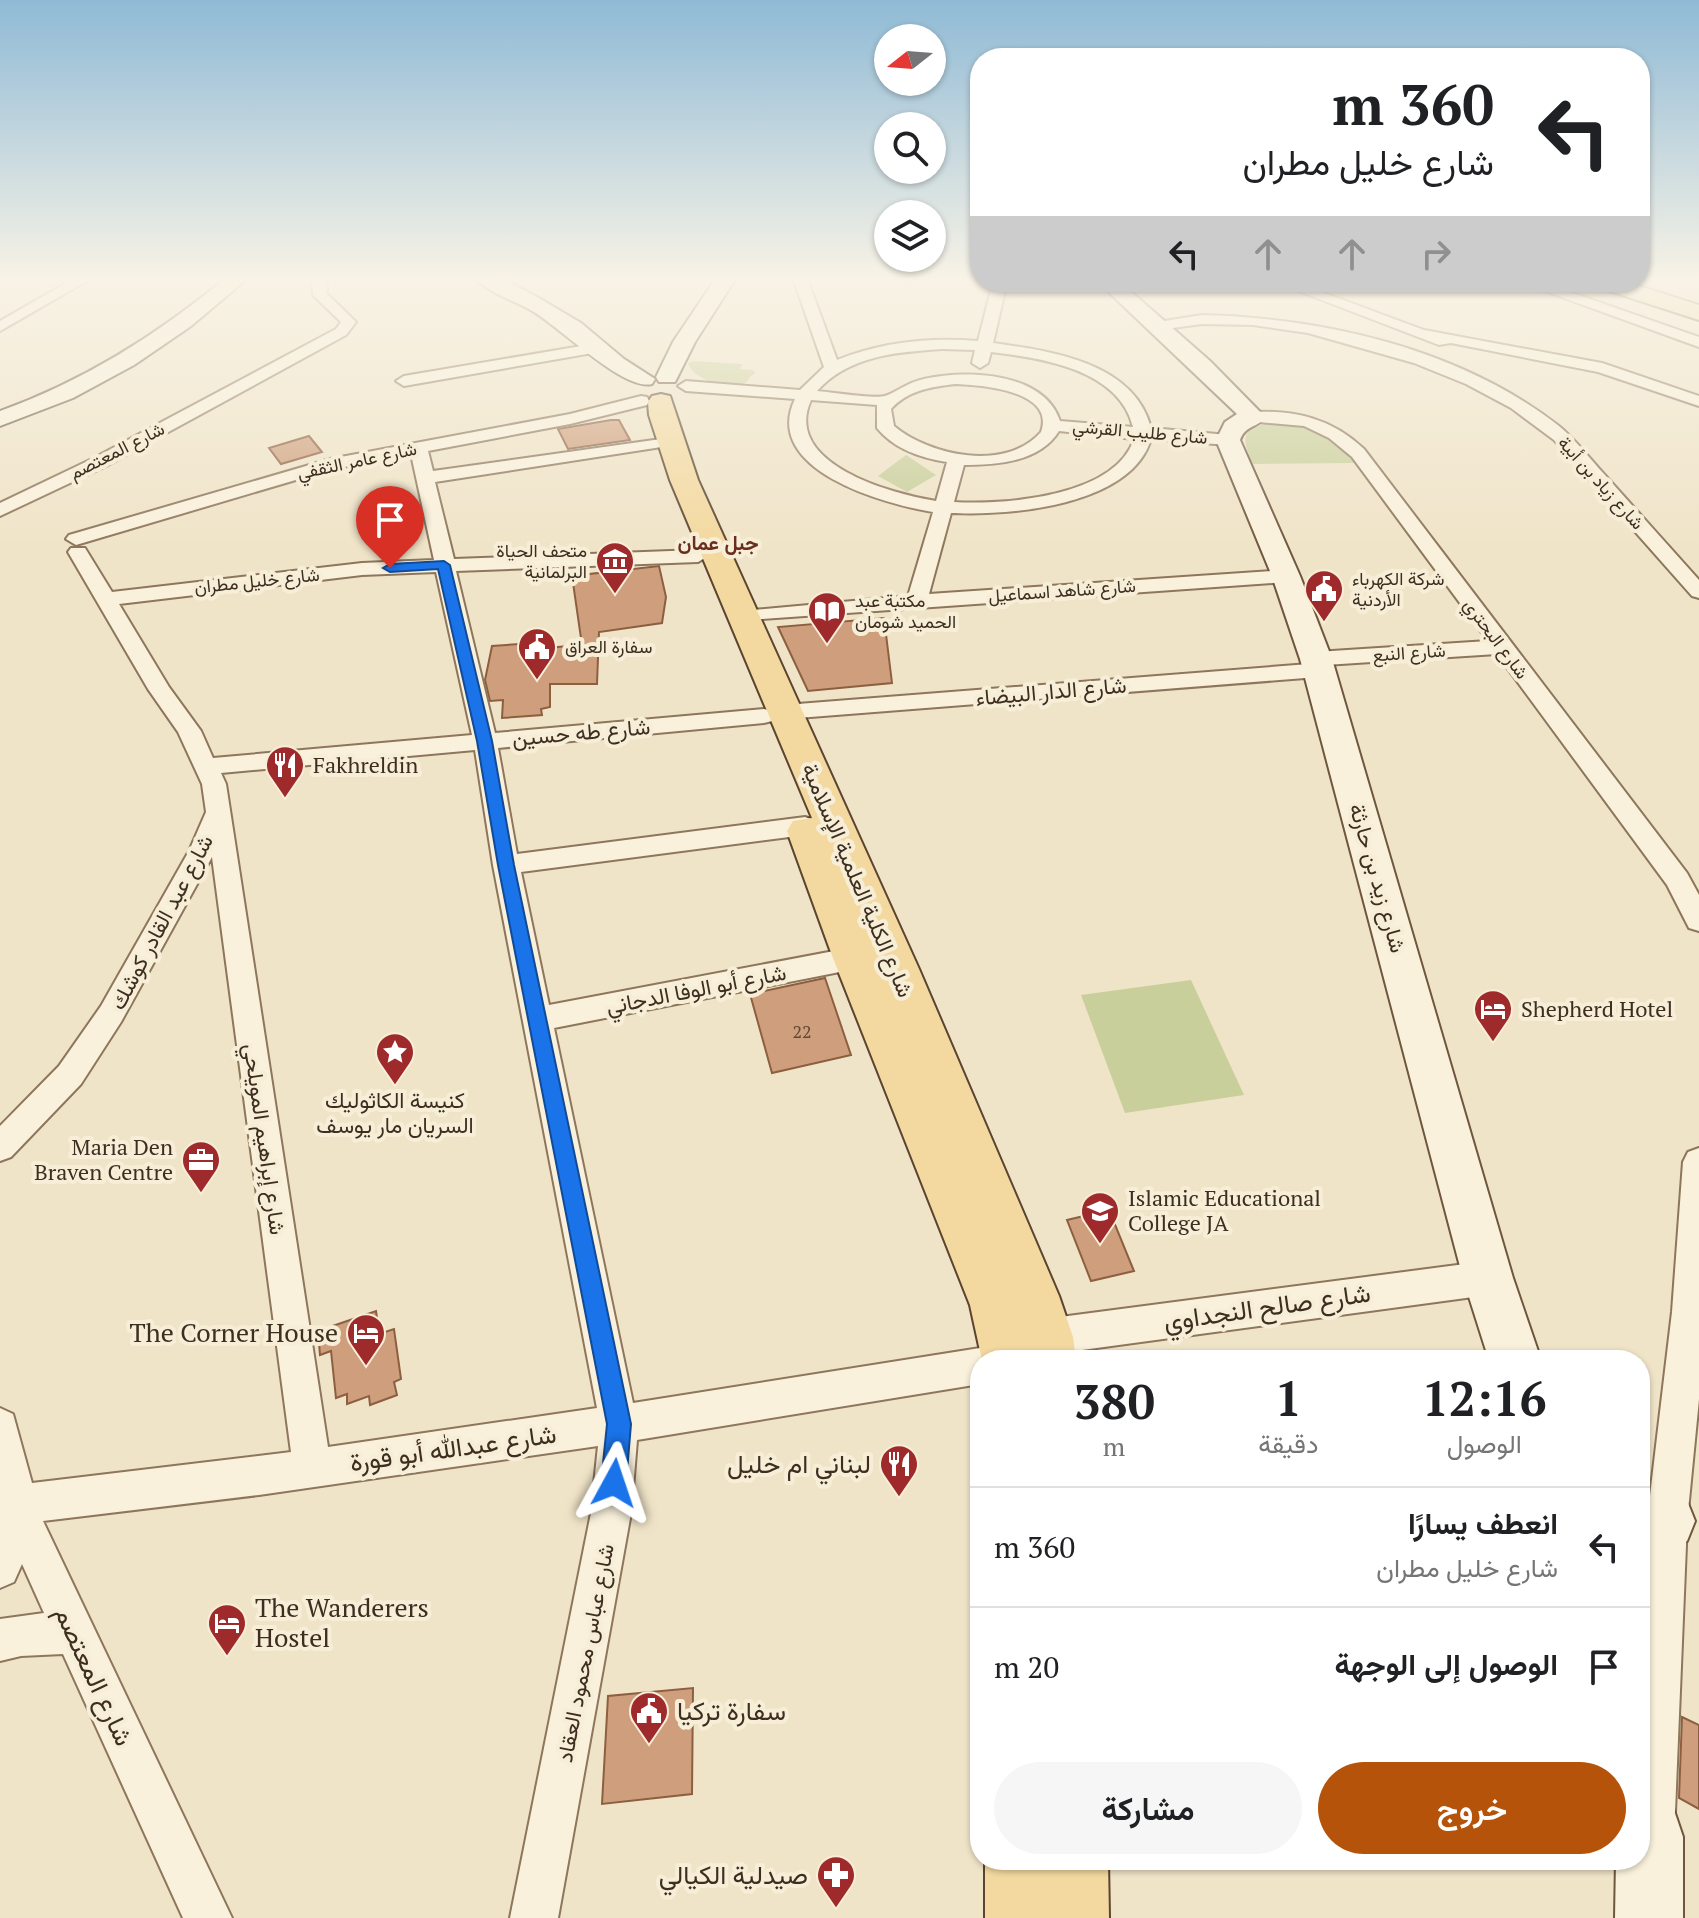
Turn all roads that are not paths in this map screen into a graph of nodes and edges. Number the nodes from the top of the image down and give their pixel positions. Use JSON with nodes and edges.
{"nodes":[{"id":1,"x":110,"y":368,"type":"edge"},
{"id":2,"x":275,"y":368,"type":"edge"},
{"id":3,"x":484,"y":368,"type":"edge"},
{"id":4,"x":629,"y":368,"type":"edge"},
{"id":5,"x":671,"y":368,"type":"edge"},
{"id":6,"x":832,"y":368,"type":"edge"},
{"id":7,"x":979,"y":368,"type":"edge"},
{"id":8,"x":1075,"y":368,"type":"edge"},
{"id":9,"x":1192,"y":368,"type":"edge"},
{"id":10,"x":1447,"y":368,"type":"edge"},
{"id":11,"x":1599,"y":368,"type":"edge"},
{"id":12,"x":978,"y":380,"type":"junction"},
{"id":13,"x":404,"y":381,"type":"dead end"},
{"id":14,"x":659,"y":387,"type":"junction"},
{"id":15,"x":803,"y":398,"type":"junction"},
{"id":16,"x":1699,"y":401,"type":"edge"},
{"id":17,"x":886,"y":405,"type":"junction"},
{"id":18,"x":4,"y":412,"type":"edge"},
{"id":19,"x":1053,"y":425,"type":"junction"},
{"id":20,"x":1241,"y":428,"type":"junction"},
{"id":21,"x":1144,"y":432,"type":"junction"},
{"id":22,"x":655,"y":443,"type":"junction"},
{"id":23,"x":418,"y":447,"type":"junction"},
{"id":24,"x":957,"y":458,"type":"junction"},
{"id":25,"x":425,"y":478,"type":"junction"},
{"id":26,"x":944,"y":507,"type":"junction"},
{"id":27,"x":0,"y":510,"type":"edge"},
{"id":28,"x":77,"y":546,"type":"joint"},
{"id":29,"x":698,"y":556,"type":"junction"},
{"id":30,"x":444,"y":565,"type":"junction"},
{"id":31,"x":1286,"y":576,"type":"junction"},
{"id":32,"x":1699,"y":592,"type":"edge"},
{"id":33,"x":105,"y":599,"type":"junction"},
{"id":34,"x":917,"y":601,"type":"junction"},
{"id":35,"x":742,"y":617,"type":"junction"},
{"id":36,"x":1502,"y":647,"type":"junction"},
{"id":37,"x":1317,"y":664,"type":"junction"},
{"id":38,"x":774,"y":714,"type":"junction"},
{"id":39,"x":485,"y":741,"type":"junction"},
{"id":40,"x":208,"y":766,"type":"junction"},
{"id":41,"x":219,"y":811,"type":"junction"},
{"id":42,"x":805,"y":826,"type":"junction"},
{"id":43,"x":506,"y":865,"type":"junction"},
{"id":44,"x":1699,"y":921,"type":"edge"},
{"id":45,"x":855,"y":958,"type":"junction"},
{"id":46,"x":538,"y":1019,"type":"junction"},
{"id":47,"x":0,"y":1147,"type":"edge"},
{"id":48,"x":1699,"y":1162,"type":"edge"},
{"id":49,"x":1488,"y":1278,"type":"junction"},
{"id":50,"x":1694,"y":1310,"type":"edge"},
{"id":51,"x":1047,"y":1349,"type":"edge"},
{"id":52,"x":1008,"y":1350,"type":"edge"},
{"id":53,"x":1512,"y":1350,"type":"edge"},
{"id":54,"x":970,"y":1368,"type":"edge"},
{"id":55,"x":619,"y":1424,"type":"junction"},
{"id":56,"x":0,"y":1427,"type":"edge"},
{"id":57,"x":312,"y":1467,"type":"junction"},
{"id":58,"x":20,"y":1511,"type":"junction"},
{"id":59,"x":1654,"y":1529,"type":"edge"},
{"id":60,"x":0,"y":1568,"type":"edge"},
{"id":61,"x":74,"y":1633,"type":"junction"},
{"id":62,"x":0,"y":1640,"type":"edge"},
{"id":63,"x":1650,"y":1658,"type":"edge"},
{"id":64,"x":1022,"y":1870,"type":"edge"},
{"id":65,"x":1071,"y":1870,"type":"edge"},
{"id":66,"x":1647,"y":1870,"type":"edge"},
{"id":67,"x":208,"y":1918,"type":"edge"},
{"id":68,"x":534,"y":1918,"type":"edge"},
{"id":69,"x":1023,"y":1918,"type":"edge"},
{"id":70,"x":1071,"y":1918,"type":"edge"},
{"id":71,"x":1649,"y":1918,"type":"edge"}],
"edges":[{"from":1,"to":18,"type":"street"},
{"from":2,"to":27,"type":"street","name":"شارع المعتصم"},
{"from":3,"to":13,"type":"street"},
{"from":4,"to":14,"type":"street"},
{"from":5,"to":14,"type":"street"},
{"from":6,"to":15,"type":"street"},
{"from":7,"to":12,"type":"street"},
{"from":8,"to":21,"type":"street"},
{"from":9,"to":20,"type":"street"},
{"from":10,"to":32,"type":"street","name":"شارع زياد بن أبية"},
{"from":11,"to":16,"type":"street"},
{"from":12,"to":17,"type":"street"},
{"from":12,"to":19,"type":"street"},
{"from":14,"to":15,"type":"street","name":"شارع عامر الثقفي"},
{"from":14,"to":22,"type":"main road","name":"شارع الكلية العلمية الإسلامية"},
{"from":14,"to":23,"type":"street","name":"شارع عامر الثقفي"},
{"from":14,"to":35,"type":"main road","name":"شارع الكلية العلمية الإسلامية"},
{"from":15,"to":17,"type":"street","name":"شارع عامر الثقفي"},
{"from":15,"to":26,"type":"street"},
{"from":17,"to":24,"type":"street"},
{"from":19,"to":21,"type":"street","name":"شارع طليب القرشي"},
{"from":19,"to":24,"type":"street"},
{"from":20,"to":21,"type":"street","name":"شارع طليب القرشي"},
{"from":20,"to":31,"type":"street","name":"شارع زيد بن حارثة"},
{"from":20,"to":36,"type":"street","name":"شارع البحتري"},
{"from":21,"to":26,"type":"street"},
{"from":22,"to":25,"type":"street"},
{"from":22,"to":29,"type":"main road","name":"شارع الكلية العلمية الإسلامية"},
{"from":23,"to":25,"type":"street","name":"شارع عباس محمود العقاد"},
{"from":23,"to":28,"type":"street","name":"شارع عامر الثقفي"},
{"from":24,"to":26,"type":"street"},
{"from":25,"to":30,"type":"street","name":"شارع عباس محمود العقاد"},
{"from":26,"to":34,"type":"street"},
{"from":28,"to":33,"type":"street","name":"شارع عبد القادر كوشك"},
{"from":29,"to":30,"type":"street","name":"شارع خليل مطران"},
{"from":29,"to":38,"type":"main road","name":"شارع الكلية العلمية الإسلامية"},
{"from":30,"to":33,"type":"street","name":"شارع خليل مطران"},
{"from":30,"to":39,"type":"street","name":"شارع عباس محمود العقاد"},
{"from":31,"to":34,"type":"street","name":"شارع شاهد اسماعيل"},
{"from":31,"to":37,"type":"street","name":"شارع زيد بن حارثة"},
{"from":33,"to":40,"type":"street","name":"شارع عبد القادر كوشك"},
{"from":34,"to":35,"type":"street","name":"شارع شاهد اسماعيل"},
{"from":35,"to":38,"type":"main road","name":"شارع الكلية العلمية الإسلامية"},
{"from":36,"to":37,"type":"street","name":"شارع النبع"},
{"from":36,"to":44,"type":"street","name":"شارع البحتري"},
{"from":37,"to":38,"type":"street","name":"شارع الدار البيضاء"},
{"from":37,"to":49,"type":"street","name":"شارع زيد بن حارثة"},
{"from":38,"to":39,"type":"street","name":"شارع طه حسين"},
{"from":38,"to":42,"type":"main road","name":"شارع الكلية العلمية الإسلامية"},
{"from":38,"to":51,"type":"main road","name":"شارع الكلية العلمية الإسلامية"},
{"from":39,"to":40,"type":"street","name":"شارع طه حسين"},
{"from":39,"to":43,"type":"street","name":"شارع عباس محمود العقاد"},
{"from":40,"to":41,"type":"street","name":"شارع عبد القادر كوشك"},
{"from":41,"to":47,"type":"street","name":"شارع عبد القادر كوشك"},
{"from":41,"to":57,"type":"street","name":"شارع إبراهيم المويلحي"},
{"from":42,"to":43,"type":"street"},
{"from":42,"to":45,"type":"main road","name":"شارع الكلية العلمية الإسلامية"},
{"from":43,"to":46,"type":"street","name":"شارع عباس محمود العقاد"},
{"from":45,"to":46,"type":"street","name":"شارع أبو الوفا الدجاني"},
{"from":45,"to":52,"type":"main road","name":"شارع الكلية العلمية الإسلامية"},
{"from":46,"to":55,"type":"street","name":"شارع عباس محمود العقاد"},
{"from":48,"to":50,"type":"street"},
{"from":49,"to":51,"type":"street","name":"شارع صالح النجداوي"},
{"from":49,"to":53,"type":"street","name":"شارع زيد بن حارثة"},
{"from":50,"to":59,"type":"street"},
{"from":54,"to":55,"type":"street","name":"شارع عبدالله أبو قورة"},
{"from":55,"to":57,"type":"street","name":"شارع عبدالله أبو قورة"},
{"from":55,"to":68,"type":"street","name":"شارع عباس محمود العقاد"},
{"from":56,"to":58,"type":"street","name":"شارع المعتصم"},
{"from":57,"to":58,"type":"street","name":"شارع عبدالله أبو قورة"},
{"from":58,"to":60,"type":"street"},
{"from":58,"to":61,"type":"street","name":"شارع المعتصم"},
{"from":59,"to":63,"type":"street"},
{"from":61,"to":62,"type":"street"},
{"from":61,"to":67,"type":"street","name":"شارع المعتصم"},
{"from":64,"to":69,"type":"main road"},
{"from":65,"to":70,"type":"main road"},
{"from":66,"to":71,"type":"street"}]}
